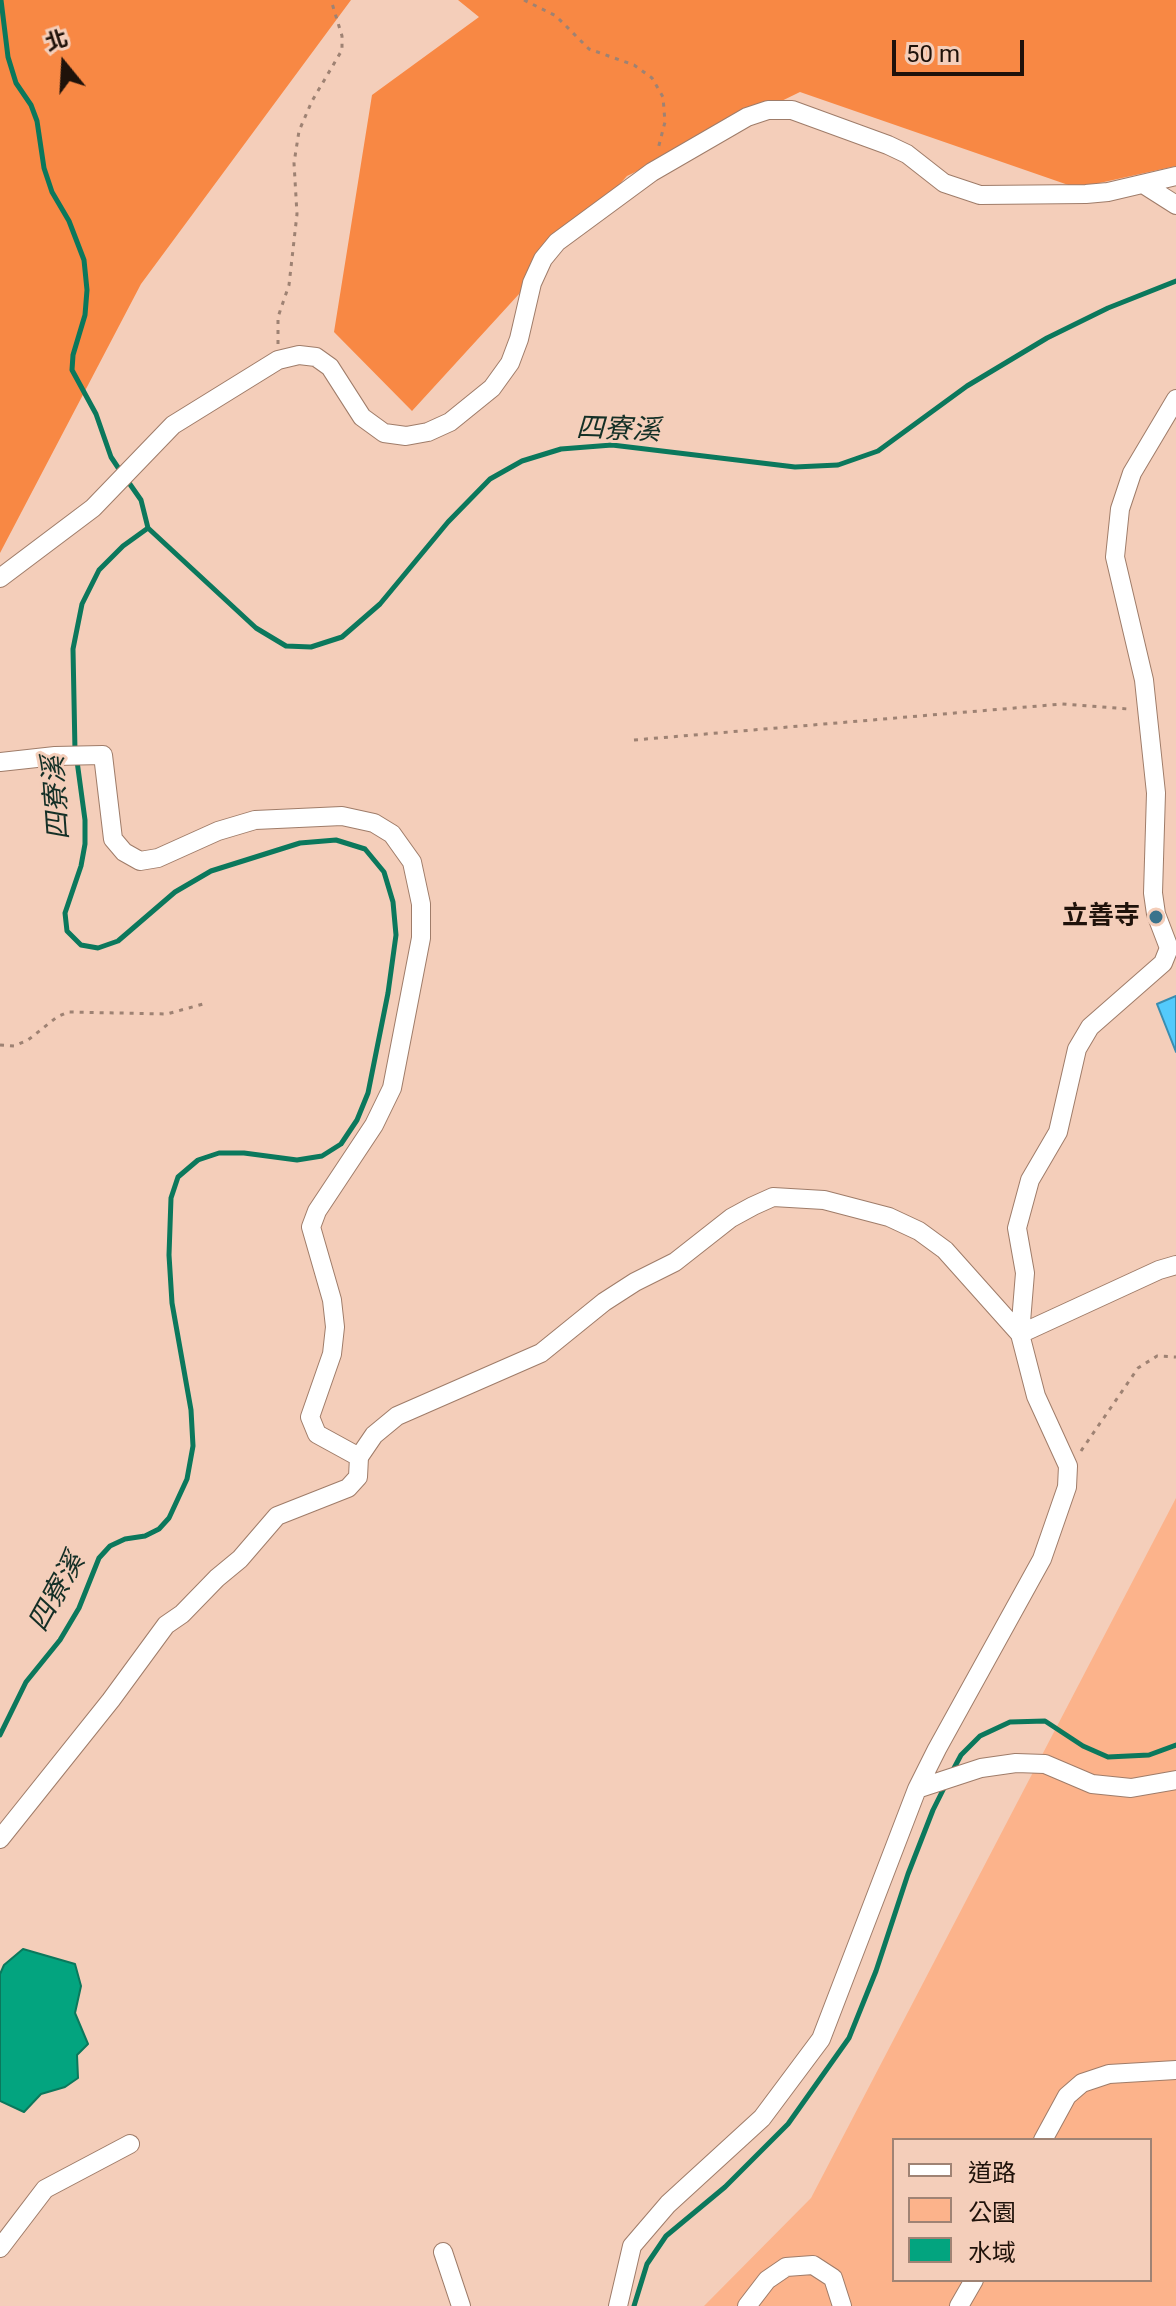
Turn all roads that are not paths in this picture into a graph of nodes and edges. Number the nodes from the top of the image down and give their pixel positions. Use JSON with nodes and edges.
{"nodes":[{"id":1,"x":1176,"y":176,"type":"edge"},
{"id":2,"x":1143,"y":184,"type":"junction"},
{"id":3,"x":1176,"y":205,"type":"edge"},
{"id":4,"x":1176,"y":399,"type":"edge"},
{"id":5,"x":0,"y":578,"type":"edge"},
{"id":6,"x":0,"y":762,"type":"edge"},
{"id":7,"x":1172,"y":947,"type":"edge"},
{"id":8,"x":1176,"y":1265,"type":"edge"},
{"id":9,"x":1020,"y":1334,"type":"junction"},
{"id":10,"x":359,"y":1457,"type":"junction"},
{"id":11,"x":1176,"y":1780,"type":"edge"},
{"id":12,"x":917,"y":1789,"type":"junction"},
{"id":13,"x":0,"y":1839,"type":"edge"},
{"id":14,"x":1176,"y":2070,"type":"edge"},
{"id":15,"x":1044,"y":2138,"type":"edge"},
{"id":16,"x":130,"y":2144,"type":"dead end"},
{"id":17,"x":0,"y":2248,"type":"edge"},
{"id":18,"x":443,"y":2252,"type":"dead end"},
{"id":19,"x":973,"y":2282,"type":"edge"},
{"id":20,"x":461,"y":2306,"type":"edge"},
{"id":21,"x":618,"y":2306,"type":"edge"},
{"id":22,"x":747,"y":2306,"type":"edge"},
{"id":23,"x":842,"y":2306,"type":"edge"},
{"id":24,"x":959,"y":2306,"type":"edge"}],
"edges":[{"from":1,"to":2,"type":"street"},
{"from":2,"to":3,"type":"street"},
{"from":2,"to":5,"type":"street"},
{"from":4,"to":7,"type":"street"},
{"from":6,"to":10,"type":"street"},
{"from":7,"to":9,"type":"street"},
{"from":8,"to":9,"type":"street"},
{"from":9,"to":10,"type":"street"},
{"from":9,"to":12,"type":"street"},
{"from":10,"to":13,"type":"street"},
{"from":11,"to":12,"type":"street"},
{"from":12,"to":21,"type":"street"},
{"from":14,"to":15,"type":"street"},
{"from":16,"to":17,"type":"street"},
{"from":18,"to":20,"type":"street"},
{"from":19,"to":24,"type":"street"},
{"from":22,"to":23,"type":"street"}]}
